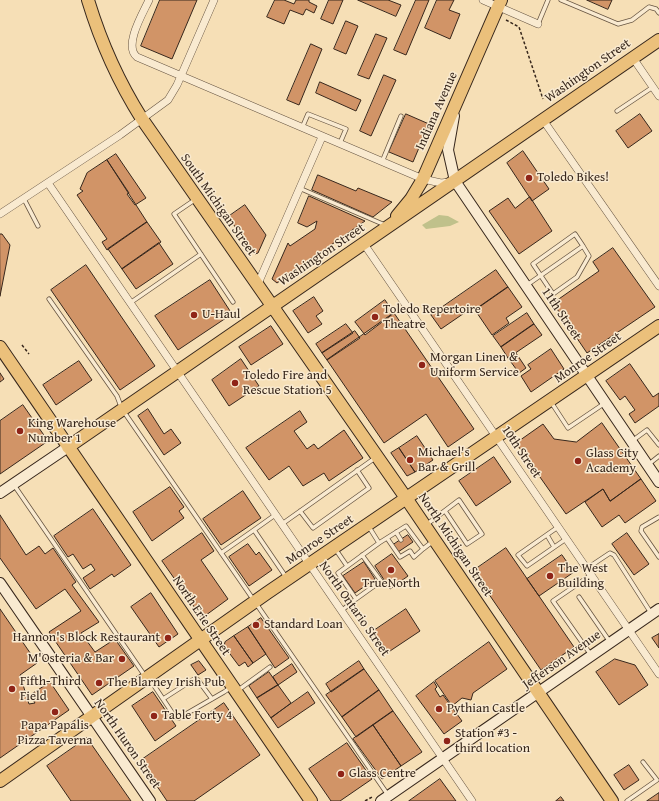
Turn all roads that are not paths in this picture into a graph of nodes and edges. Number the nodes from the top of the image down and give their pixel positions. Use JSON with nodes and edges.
{"nodes":[{"id":1,"x":88,"y":0,"type":"edge"},
{"id":2,"x":149,"y":0,"type":"edge"},
{"id":3,"x":214,"y":0,"type":"edge"},
{"id":4,"x":483,"y":0,"type":"edge"},
{"id":5,"x":548,"y":0,"type":"edge"},
{"id":6,"x":561,"y":0,"type":"edge"},
{"id":7,"x":500,"y":3,"type":"edge"},
{"id":8,"x":659,"y":12,"type":"edge"},
{"id":9,"x":538,"y":24,"type":"joint"},
{"id":10,"x":659,"y":40,"type":"edge"},
{"id":11,"x":633,"y":58,"type":"junction"},
{"id":12,"x":181,"y":76,"type":"junction"},
{"id":13,"x":653,"y":87,"type":"junction"},
{"id":14,"x":659,"y":96,"type":"edge"},
{"id":15,"x":455,"y":107,"type":"junction"},
{"id":16,"x":617,"y":111,"type":"dead end"},
{"id":17,"x":401,"y":116,"type":"dead end"},
{"id":18,"x":142,"y":119,"type":"junction"},
{"id":19,"x":543,"y":120,"type":"junction"},
{"id":20,"x":302,"y":128,"type":"junction"},
{"id":21,"x":322,"y":137,"type":"junction"},
{"id":22,"x":340,"y":144,"type":"junction"},
{"id":23,"x":382,"y":162,"type":"junction"},
{"id":24,"x":422,"y":179,"type":"junction"},
{"id":25,"x":455,"y":181,"type":"junction"},
{"id":26,"x":48,"y":183,"type":"junction"},
{"id":27,"x":300,"y":188,"type":"junction"},
{"id":28,"x":197,"y":198,"type":"junction"},
{"id":29,"x":24,"y":199,"type":"junction"},
{"id":30,"x":0,"y":214,"type":"edge"},
{"id":31,"x":38,"y":226,"type":"dead end"},
{"id":32,"x":389,"y":226,"type":"junction"},
{"id":33,"x":364,"y":244,"type":"junction"},
{"id":34,"x":583,"y":246,"type":"junction"},
{"id":35,"x":201,"y":254,"type":"junction"},
{"id":36,"x":541,"y":276,"type":"junction"},
{"id":37,"x":257,"y":286,"type":"junction"},
{"id":38,"x":526,"y":286,"type":"junction"},
{"id":39,"x":659,"y":286,"type":"edge"},
{"id":40,"x":49,"y":300,"type":"dead end"},
{"id":41,"x":233,"y":302,"type":"dead end"},
{"id":42,"x":130,"y":303,"type":"junction"},
{"id":43,"x":272,"y":306,"type":"junction"},
{"id":44,"x":659,"y":326,"type":"edge"},
{"id":45,"x":0,"y":347,"type":"edge"},
{"id":46,"x":177,"y":371,"type":"junction"},
{"id":47,"x":587,"y":376,"type":"junction"},
{"id":48,"x":550,"y":401,"type":"junction"},
{"id":49,"x":605,"y":403,"type":"junction"},
{"id":50,"x":122,"y":409,"type":"junction"},
{"id":51,"x":497,"y":438,"type":"junction"},
{"id":52,"x":632,"y":442,"type":"junction"},
{"id":53,"x":659,"y":445,"type":"edge"},
{"id":54,"x":68,"y":447,"type":"junction"},
{"id":55,"x":377,"y":456,"type":"junction"},
{"id":56,"x":659,"y":456,"type":"edge"},
{"id":57,"x":647,"y":465,"type":"junction"},
{"id":58,"x":357,"y":470,"type":"junction"},
{"id":59,"x":659,"y":482,"type":"edge"},
{"id":60,"x":14,"y":484,"type":"junction"},
{"id":61,"x":0,"y":493,"type":"edge"},
{"id":62,"x":406,"y":498,"type":"junction"},
{"id":63,"x":300,"y":510,"type":"junction"},
{"id":64,"x":445,"y":511,"type":"junction"},
{"id":65,"x":275,"y":515,"type":"junction"},
{"id":66,"x":659,"y":517,"type":"edge"},
{"id":67,"x":281,"y":524,"type":"junction"},
{"id":68,"x":367,"y":524,"type":"junction"},
{"id":69,"x":425,"y":526,"type":"junction"},
{"id":70,"x":558,"y":527,"type":"junction"},
{"id":71,"x":254,"y":530,"type":"junction"},
{"id":72,"x":396,"y":532,"type":"junction"},
{"id":73,"x":546,"y":535,"type":"junction"},
{"id":74,"x":387,"y":538,"type":"junction"},
{"id":75,"x":566,"y":539,"type":"junction"},
{"id":76,"x":401,"y":540,"type":"dead end"},
{"id":77,"x":435,"y":540,"type":"junction"},
{"id":78,"x":379,"y":543,"type":"junction"},
{"id":79,"x":335,"y":547,"type":"junction"},
{"id":80,"x":406,"y":547,"type":"dead end"},
{"id":81,"x":554,"y":547,"type":"junction"},
{"id":82,"x":423,"y":549,"type":"junction"},
{"id":83,"x":410,"y":551,"type":"junction"},
{"id":84,"x":221,"y":553,"type":"junction"},
{"id":85,"x":362,"y":555,"type":"junction"},
{"id":86,"x":659,"y":557,"type":"edge"},
{"id":87,"x":309,"y":564,"type":"junction"},
{"id":88,"x":348,"y":565,"type":"junction"},
{"id":89,"x":354,"y":569,"type":"dead end"},
{"id":90,"x":586,"y":569,"type":"junction"},
{"id":91,"x":591,"y":575,"type":"junction"},
{"id":92,"x":288,"y":579,"type":"junction"},
{"id":93,"x":0,"y":583,"type":"edge"},
{"id":94,"x":366,"y":585,"type":"dead end"},
{"id":95,"x":369,"y":589,"type":"junction"},
{"id":96,"x":579,"y":597,"type":"dead end"},
{"id":97,"x":356,"y":599,"type":"junction"},
{"id":98,"x":255,"y":602,"type":"junction"},
{"id":99,"x":341,"y":611,"type":"junction"},
{"id":100,"x":655,"y":612,"type":"edge"},
{"id":101,"x":629,"y":630,"type":"junction"},
{"id":102,"x":200,"y":640,"type":"junction"},
{"id":103,"x":610,"y":643,"type":"junction"},
{"id":104,"x":591,"y":656,"type":"junction"},
{"id":105,"x":270,"y":667,"type":"dead end"},
{"id":106,"x":659,"y":674,"type":"edge"},
{"id":107,"x":148,"y":678,"type":"junction"},
{"id":108,"x":234,"y":689,"type":"junction"},
{"id":109,"x":538,"y":693,"type":"junction"},
{"id":110,"x":163,"y":699,"type":"junction"},
{"id":111,"x":212,"y":699,"type":"junction"},
{"id":112,"x":93,"y":717,"type":"junction"},
{"id":113,"x":442,"y":758,"type":"junction"},
{"id":114,"x":643,"y":762,"type":"dead end"},
{"id":115,"x":658,"y":780,"type":"edge"},
{"id":116,"x":0,"y":781,"type":"edge"},
{"id":117,"x":385,"y":799,"type":"edge"},
{"id":118,"x":150,"y":801,"type":"edge"},
{"id":119,"x":311,"y":801,"type":"edge"},
{"id":120,"x":472,"y":801,"type":"edge"},
{"id":121,"x":612,"y":801,"type":"edge"},
{"id":122,"x":626,"y":801,"type":"edge"}],
"edges":[{"from":1,"to":18,"type":"main road","name":"South Michigan Street"},
{"from":2,"to":12,"type":"street"},
{"from":3,"to":12,"type":"street"},
{"from":4,"to":7,"type":"street"},
{"from":5,"to":9,"type":"lane"},
{"from":6,"to":8,"type":"lane"},
{"from":7,"to":9,"type":"street"},
{"from":7,"to":15,"type":"main road","name":"Indiana Avenue"},
{"from":10,"to":11,"type":"main road","name":"Washington Street"},
{"from":11,"to":13,"type":"street"},
{"from":11,"to":19,"type":"main road","name":"Washington Street"},
{"from":12,"to":18,"type":"street"},
{"from":12,"to":20,"type":"street"},
{"from":13,"to":14,"type":"street"},
{"from":13,"to":16,"type":"lane"},
{"from":15,"to":24,"type":"main road","name":"Indiana Avenue"},
{"from":15,"to":25,"type":"street"},
{"from":17,"to":23,"type":"lane"},
{"from":18,"to":26,"type":"street"},
{"from":18,"to":28,"type":"main road","name":"South Michigan Street"},
{"from":19,"to":25,"type":"main road","name":"Washington Street"},
{"from":19,"to":39,"type":"street"},
{"from":20,"to":21,"type":"street"},
{"from":20,"to":22,"type":"lane"},
{"from":21,"to":22,"type":"street"},
{"from":21,"to":27,"type":"street"},
{"from":22,"to":23,"type":"street"},
{"from":23,"to":24,"type":"street"},
{"from":24,"to":25,"type":"street"},
{"from":24,"to":32,"type":"main road","name":"Indiana Avenue"},
{"from":25,"to":32,"type":"main road","name":"Washington Street"},
{"from":25,"to":38,"type":"street","name":"11th Street"},
{"from":26,"to":29,"type":"street"},
{"from":26,"to":42,"type":"street","name":"North Ontario Street"},
{"from":27,"to":32,"type":"lane"},
{"from":27,"to":37,"type":"street"},
{"from":28,"to":35,"type":"lane"},
{"from":28,"to":37,"type":"main road","name":"South Michigan Street"},
{"from":29,"to":30,"type":"street"},
{"from":29,"to":31,"type":"lane"},
{"from":32,"to":33,"type":"main road","name":"Washington Street"},
{"from":33,"to":43,"type":"main road","name":"Washington Street"},
{"from":33,"to":51,"type":"street","name":"10th Street"},
{"from":34,"to":36,"type":"lane"},
{"from":34,"to":36,"type":"lane"},
{"from":34,"to":36,"type":"lane"},
{"from":35,"to":41,"type":"lane"},
{"from":35,"to":42,"type":"lane"},
{"from":36,"to":38,"type":"lane"},
{"from":37,"to":43,"type":"main road","name":"South Michigan Street"},
{"from":38,"to":47,"type":"street","name":"11th Street"},
{"from":40,"to":50,"type":"lane"},
{"from":42,"to":46,"type":"street","name":"North Ontario Street"},
{"from":43,"to":46,"type":"main road","name":"Washington Street"},
{"from":43,"to":55,"type":"main road","name":"North Michigan Street"},
{"from":44,"to":47,"type":"main road","name":"Monroe Street"},
{"from":45,"to":54,"type":"main road","name":"North Erie Street"},
{"from":46,"to":50,"type":"main road","name":"Washington Street"},
{"from":46,"to":65,"type":"street","name":"North Ontario Street"},
{"from":47,"to":48,"type":"main road","name":"Monroe Street"},
{"from":47,"to":49,"type":"street","name":"11th Street"},
{"from":48,"to":49,"type":"lane"},
{"from":48,"to":51,"type":"main road","name":"Monroe Street"},
{"from":49,"to":52,"type":"street","name":"11th Street"},
{"from":50,"to":54,"type":"main road","name":"Washington Street"},
{"from":50,"to":84,"type":"lane"},
{"from":51,"to":62,"type":"main road","name":"Monroe Street"},
{"from":51,"to":70,"type":"street","name":"10th Street"},
{"from":52,"to":53,"type":"lane"},
{"from":52,"to":57,"type":"street","name":"11th Street"},
{"from":54,"to":60,"type":"street","name":"Washington Street"},
{"from":54,"to":102,"type":"main road","name":"North Erie Street"},
{"from":55,"to":58,"type":"lane"},
{"from":55,"to":62,"type":"main road","name":"North Michigan Street"},
{"from":56,"to":57,"type":"lane"},
{"from":57,"to":59,"type":"street","name":"11th Street"},
{"from":58,"to":63,"type":"lane"},
{"from":58,"to":63,"type":"lane"},
{"from":60,"to":61,"type":"street","name":"Washington Street"},
{"from":60,"to":107,"type":"lane"},
{"from":62,"to":68,"type":"main road","name":"Monroe Street"},
{"from":62,"to":69,"type":"main road","name":"North Michigan Street"},
{"from":63,"to":67,"type":"lane"},
{"from":64,"to":64,"type":"lane"},
{"from":64,"to":69,"type":"lane"},
{"from":65,"to":67,"type":"street","name":"North Ontario Street"},
{"from":65,"to":71,"type":"lane"},
{"from":66,"to":86,"type":"lane"},
{"from":67,"to":87,"type":"street","name":"North Ontario Street"},
{"from":68,"to":78,"type":"lane"},
{"from":68,"to":79,"type":"main road","name":"Monroe Street"},
{"from":69,"to":77,"type":"main road","name":"North Michigan Street"},
{"from":70,"to":73,"type":"lane"},
{"from":70,"to":75,"type":"street","name":"10th Street"},
{"from":71,"to":84,"type":"lane"},
{"from":71,"to":92,"type":"lane"},
{"from":72,"to":74,"type":"lane"},
{"from":72,"to":76,"type":"lane"},
{"from":72,"to":82,"type":"lane"},
{"from":73,"to":81,"type":"lane"},
{"from":73,"to":81,"type":"lane"},
{"from":74,"to":78,"type":"lane"},
{"from":74,"to":83,"type":"lane"},
{"from":75,"to":81,"type":"lane"},
{"from":75,"to":90,"type":"street","name":"10th Street"},
{"from":77,"to":82,"type":"lane"},
{"from":77,"to":109,"type":"main road","name":"North Michigan Street"},
{"from":78,"to":85,"type":"lane"},
{"from":79,"to":87,"type":"main road","name":"Monroe Street"},
{"from":79,"to":88,"type":"lane"},
{"from":80,"to":83,"type":"lane"},
{"from":82,"to":83,"type":"lane"},
{"from":84,"to":98,"type":"lane"},
{"from":85,"to":88,"type":"lane"},
{"from":85,"to":95,"type":"lane"},
{"from":87,"to":92,"type":"main road","name":"Monroe Street"},
{"from":87,"to":99,"type":"street","name":"North Ontario Street"},
{"from":88,"to":89,"type":"lane"},
{"from":88,"to":97,"type":"lane"},
{"from":90,"to":91,"type":"street","name":"10th Street"},
{"from":90,"to":100,"type":"lane"},
{"from":91,"to":101,"type":"street","name":"10th Street"},
{"from":91,"to":104,"type":"lane"},
{"from":92,"to":98,"type":"main road","name":"Monroe Street"},
{"from":93,"to":112,"type":"street","name":"North Huron Street"},
{"from":94,"to":95,"type":"lane"},
{"from":95,"to":97,"type":"lane"},
{"from":96,"to":103,"type":"lane"},
{"from":97,"to":99,"type":"lane"},
{"from":98,"to":102,"type":"main road","name":"Monroe Street"},
{"from":98,"to":117,"type":"lane"},
{"from":99,"to":113,"type":"street","name":"North Ontario Street"},
{"from":100,"to":101,"type":"street","name":"Jefferson Avenue"},
{"from":101,"to":103,"type":"street","name":"Jefferson Avenue"},
{"from":101,"to":106,"type":"street","name":"10th Street"},
{"from":102,"to":107,"type":"main road","name":"Monroe Street"},
{"from":102,"to":108,"type":"main road","name":"North Erie Street"},
{"from":103,"to":104,"type":"street","name":"Jefferson Avenue"},
{"from":104,"to":109,"type":"street","name":"Jefferson Avenue"},
{"from":105,"to":108,"type":"lane"},
{"from":107,"to":110,"type":"lane"},
{"from":107,"to":112,"type":"main road","name":"Monroe Street"},
{"from":108,"to":111,"type":"lane"},
{"from":108,"to":119,"type":"main road","name":"North Erie Street"},
{"from":109,"to":113,"type":"street","name":"Jefferson Avenue"},
{"from":109,"to":121,"type":"main road","name":"North Michigan Street"},
{"from":110,"to":111,"type":"lane"},
{"from":110,"to":111,"type":"lane"},
{"from":112,"to":116,"type":"main road","name":"Monroe Street"},
{"from":112,"to":118,"type":"street","name":"North Huron Street"},
{"from":113,"to":117,"type":"street","name":"Jefferson Avenue"},
{"from":113,"to":120,"type":"street","name":"North Ontario Street"},
{"from":114,"to":115,"type":"lane"},
{"from":115,"to":122,"type":"lane"}]}
